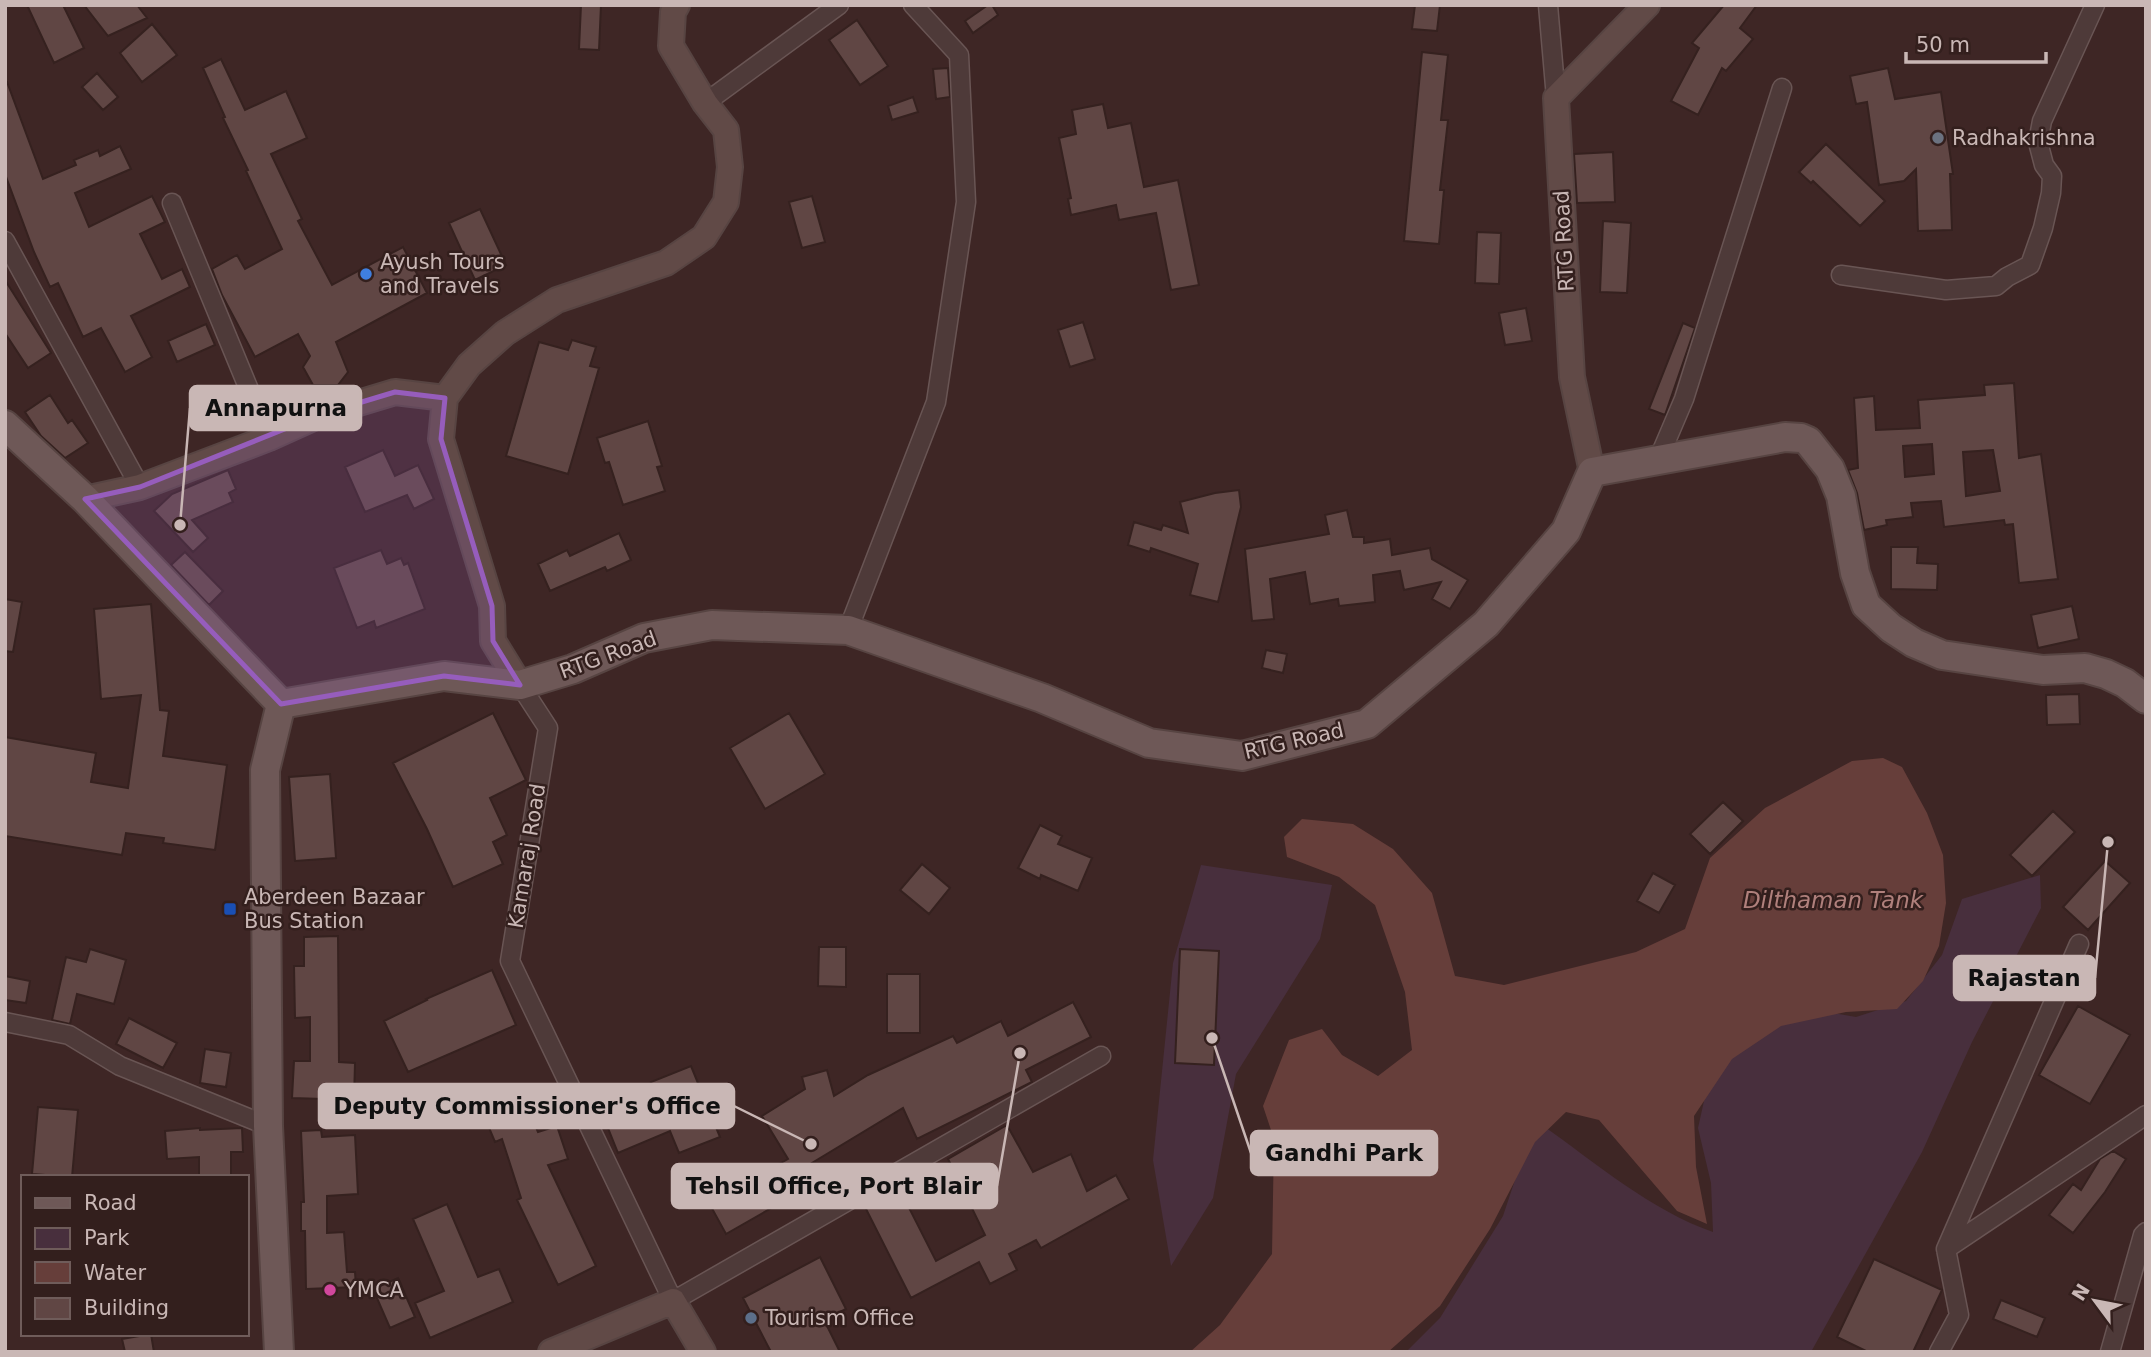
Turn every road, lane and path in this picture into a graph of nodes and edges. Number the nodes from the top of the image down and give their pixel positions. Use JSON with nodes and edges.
{"nodes":[{"id":1,"x":677,"y":5,"type":"edge"},
{"id":2,"x":839,"y":5,"type":"edge"},
{"id":3,"x":913,"y":5,"type":"edge"},
{"id":4,"x":1548,"y":5,"type":"edge"},
{"id":5,"x":1647,"y":5,"type":"edge"},
{"id":6,"x":2095,"y":5,"type":"edge"},
{"id":7,"x":1782,"y":88,"type":"dead end"},
{"id":8,"x":1556,"y":98,"type":"junction"},
{"id":9,"x":705,"y":103,"type":"junction"},
{"id":10,"x":172,"y":203,"type":"dead end"},
{"id":11,"x":5,"y":241,"type":"edge"},
{"id":12,"x":1841,"y":275,"type":"dead end"},
{"id":13,"x":445,"y":398,"type":"junction"},
{"id":14,"x":5,"y":425,"type":"edge"},
{"id":15,"x":269,"y":438,"type":"junction"},
{"id":16,"x":1658,"y":460,"type":"junction"},
{"id":17,"x":1592,"y":472,"type":"junction"},
{"id":18,"x":140,"y":488,"type":"junction"},
{"id":19,"x":85,"y":499,"type":"junction"},
{"id":20,"x":848,"y":630,"type":"junction"},
{"id":21,"x":520,"y":685,"type":"junction"},
{"id":22,"x":2146,"y":699,"type":"edge"},
{"id":23,"x":281,"y":704,"type":"junction"},
{"id":24,"x":2080,"y":944,"type":"dead end"},
{"id":25,"x":5,"y":1022,"type":"edge"},
{"id":26,"x":1101,"y":1056,"type":"dead end"},
{"id":27,"x":2146,"y":1115,"type":"edge"},
{"id":28,"x":268,"y":1126,"type":"junction"},
{"id":29,"x":2146,"y":1232,"type":"edge"},
{"id":30,"x":1946,"y":1249,"type":"junction"},
{"id":31,"x":674,"y":1301,"type":"junction"},
{"id":32,"x":279,"y":1352,"type":"edge"},
{"id":33,"x":551,"y":1352,"type":"edge"},
{"id":34,"x":703,"y":1352,"type":"edge"},
{"id":35,"x":1939,"y":1352,"type":"edge"},
{"id":36,"x":2110,"y":1352,"type":"edge"}],
"edges":[{"from":1,"to":9,"type":"street"},
{"from":2,"to":9,"type":"street"},
{"from":3,"to":20,"type":"street"},
{"from":4,"to":8,"type":"street"},
{"from":5,"to":8,"type":"street"},
{"from":6,"to":12,"type":"street"},
{"from":7,"to":16,"type":"street"},
{"from":8,"to":17,"type":"street","name":"RTG Road"},
{"from":9,"to":13,"type":"street"},
{"from":10,"to":15,"type":"street"},
{"from":11,"to":18,"type":"street"},
{"from":13,"to":15,"type":"street"},
{"from":13,"to":21,"type":"street","name":"Kamaraj Road"},
{"from":14,"to":19,"type":"main road"},
{"from":15,"to":18,"type":"street"},
{"from":16,"to":17,"type":"main road"},
{"from":16,"to":22,"type":"main road"},
{"from":17,"to":20,"type":"main road","name":"RTG Road"},
{"from":18,"to":19,"type":"street"},
{"from":19,"to":23,"type":"main road"},
{"from":20,"to":21,"type":"main road","name":"RTG Road"},
{"from":21,"to":23,"type":"main road","name":"RTG Road"},
{"from":21,"to":31,"type":"street","name":"Kamaraj Road"},
{"from":23,"to":28,"type":"main road"},
{"from":24,"to":30,"type":"street"},
{"from":25,"to":28,"type":"street"},
{"from":26,"to":31,"type":"street"},
{"from":27,"to":30,"type":"street"},
{"from":28,"to":32,"type":"main road"},
{"from":29,"to":36,"type":"street"},
{"from":30,"to":35,"type":"street"},
{"from":31,"to":33,"type":"street"},
{"from":31,"to":34,"type":"street"}]}
